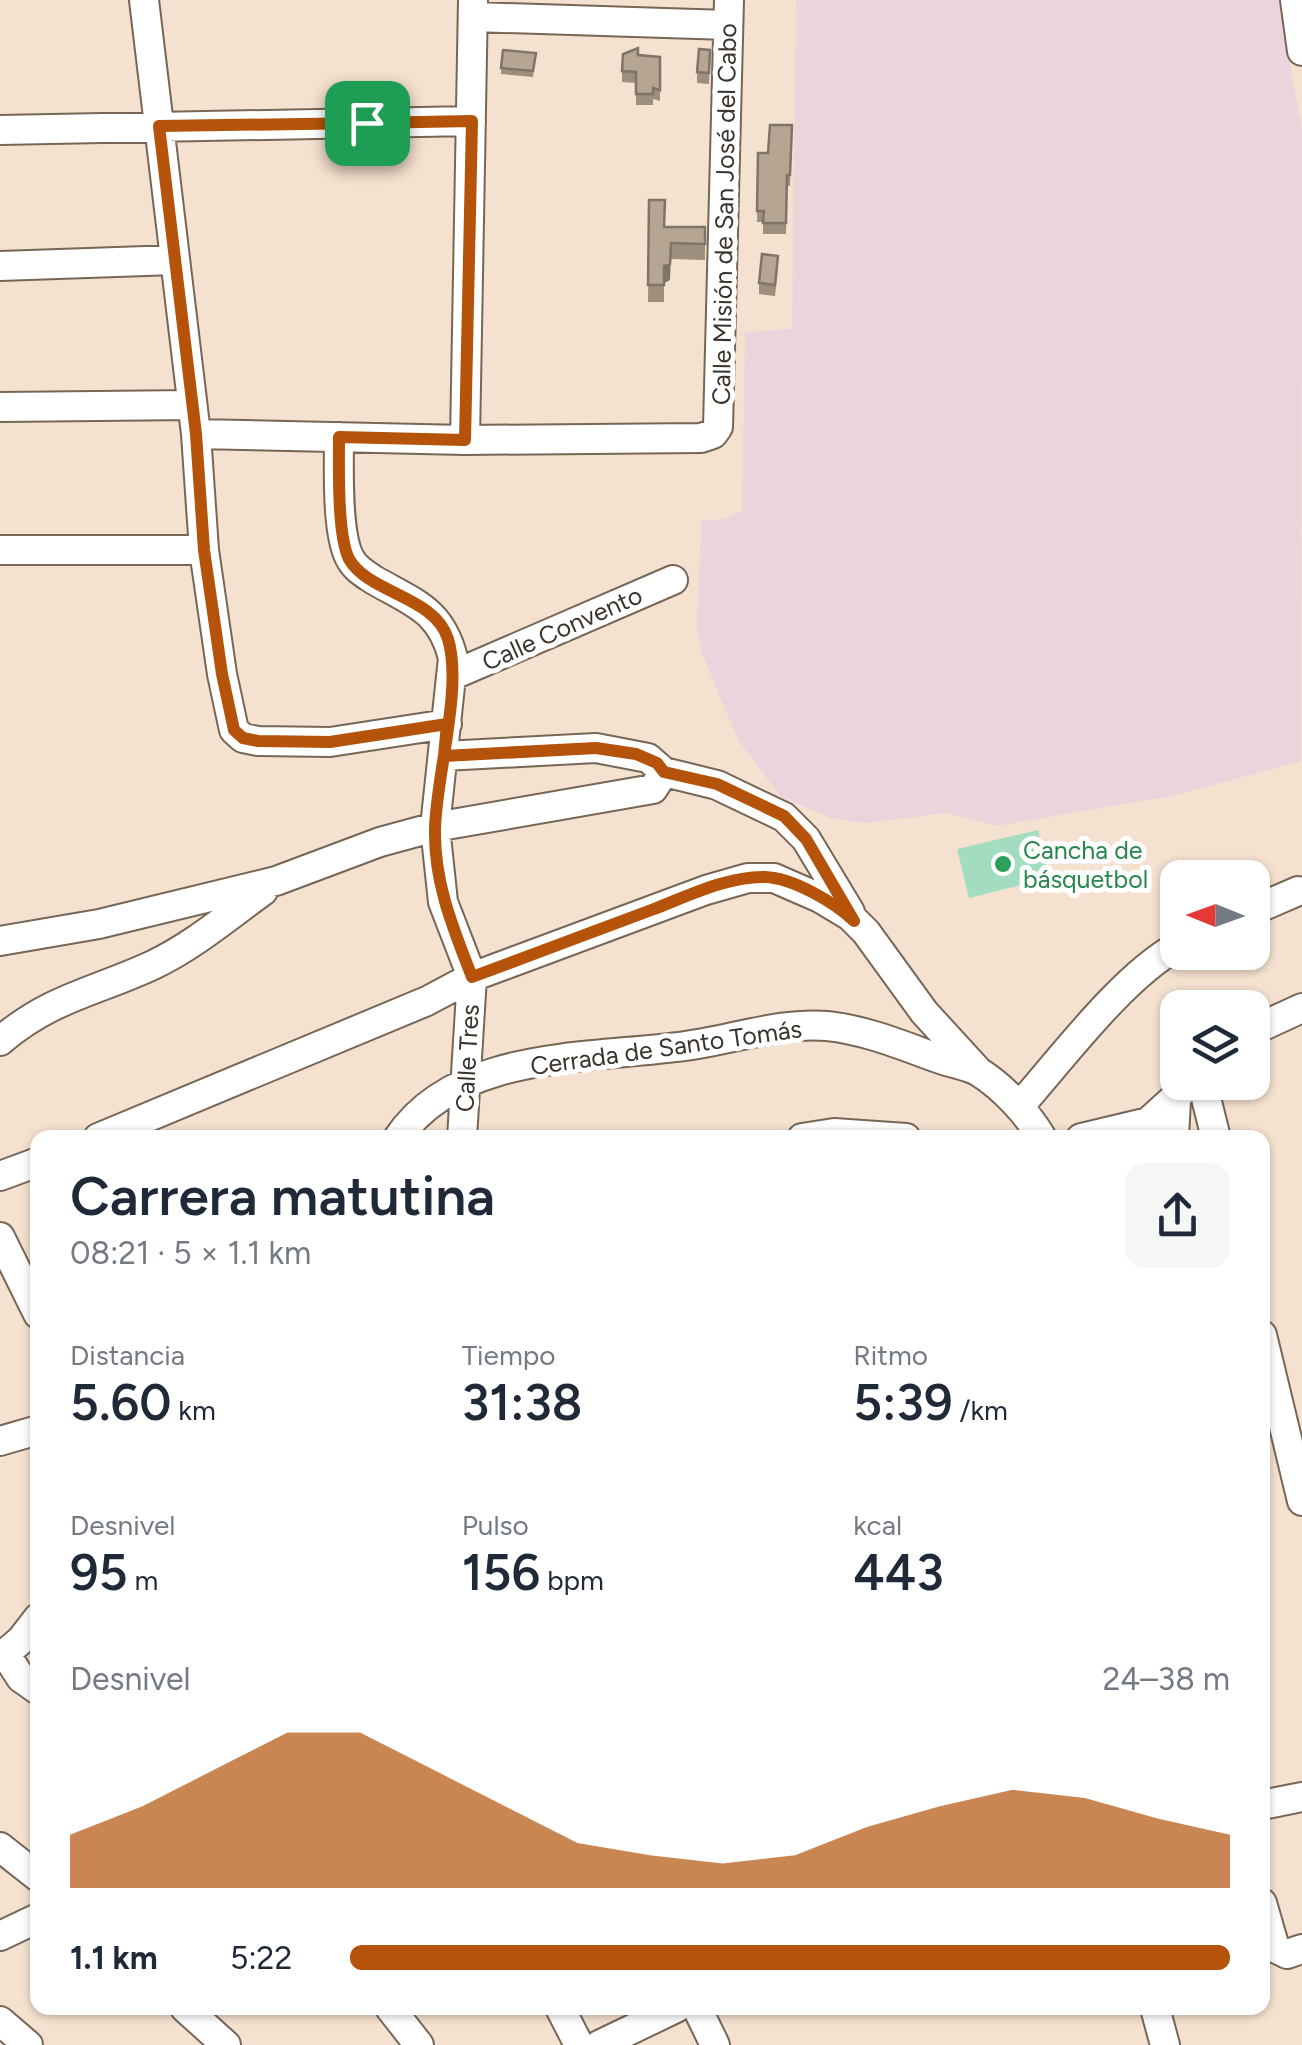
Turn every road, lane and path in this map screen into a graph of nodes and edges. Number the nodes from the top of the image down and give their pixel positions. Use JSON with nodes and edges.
{"nodes":[{"id":1,"x":144,"y":0,"type":"edge"},
{"id":2,"x":1295,"y":0,"type":"edge"},
{"id":3,"x":473,"y":8,"type":"edge"},
{"id":4,"x":729,"y":13,"type":"edge"},
{"id":5,"x":1302,"y":51,"type":"edge"},
{"id":6,"x":472,"y":121,"type":"junction"},
{"id":7,"x":159,"y":126,"type":"junction"},
{"id":8,"x":0,"y":130,"type":"edge"},
{"id":9,"x":175,"y":260,"type":"junction"},
{"id":10,"x":0,"y":266,"type":"edge"},
{"id":11,"x":192,"y":405,"type":"junction"},
{"id":12,"x":0,"y":406,"type":"edge"},
{"id":13,"x":196,"y":434,"type":"junction"},
{"id":14,"x":339,"y":437,"type":"junction"},
{"id":15,"x":465,"y":440,"type":"junction"},
{"id":16,"x":0,"y":550,"type":"edge"},
{"id":17,"x":204,"y":550,"type":"junction"},
{"id":18,"x":673,"y":580,"type":"dead end"},
{"id":19,"x":451,"y":676,"type":"junction"},
{"id":20,"x":447,"y":724,"type":"junction"},
{"id":21,"x":444,"y":756,"type":"junction"},
{"id":22,"x":664,"y":772,"type":"junction"},
{"id":23,"x":435,"y":827,"type":"junction"},
{"id":24,"x":276,"y":881,"type":"junction"},
{"id":25,"x":1298,"y":891,"type":"dead end"},
{"id":26,"x":1270,"y":904,"type":"edge"},
{"id":27,"x":854,"y":921,"type":"junction"},
{"id":28,"x":0,"y":941,"type":"edge"},
{"id":29,"x":1160,"y":955,"type":"edge"},
{"id":30,"x":472,"y":977,"type":"junction"},
{"id":31,"x":1302,"y":1008,"type":"edge"},
{"id":32,"x":1270,"y":1023,"type":"edge"},
{"id":33,"x":0,"y":1041,"type":"edge"},
{"id":34,"x":978,"y":1071,"type":"junction"},
{"id":35,"x":464,"y":1084,"type":"junction"},
{"id":36,"x":1172,"y":1100,"type":"edge"},
{"id":37,"x":1182,"y":1100,"type":"edge"},
{"id":38,"x":1206,"y":1100,"type":"edge"},
{"id":39,"x":1018,"y":1106,"type":"junction"},
{"id":40,"x":117,"y":1130,"type":"edge"},
{"id":41,"x":403,"y":1130,"type":"edge"},
{"id":42,"x":462,"y":1130,"type":"edge"},
{"id":43,"x":1036,"y":1130,"type":"edge"},
{"id":44,"x":1122,"y":1130,"type":"edge"},
{"id":45,"x":1176,"y":1130,"type":"edge"},
{"id":46,"x":1214,"y":1130,"type":"edge"},
{"id":47,"x":30,"y":1165,"type":"edge"},
{"id":48,"x":0,"y":1176,"type":"edge"},
{"id":49,"x":0,"y":1237,"type":"edge"},
{"id":50,"x":30,"y":1298,"type":"edge"},
{"id":51,"x":1270,"y":1368,"type":"edge"},
{"id":52,"x":30,"y":1432,"type":"edge"},
{"id":53,"x":0,"y":1441,"type":"edge"},
{"id":54,"x":1302,"y":1501,"type":"edge"},
{"id":55,"x":30,"y":1627,"type":"edge"},
{"id":56,"x":3,"y":1656,"type":"edge"},
{"id":57,"x":30,"y":1684,"type":"edge"},
{"id":58,"x":1302,"y":1797,"type":"edge"},
{"id":59,"x":1270,"y":1803,"type":"edge"},
{"id":60,"x":0,"y":1847,"type":"edge"},
{"id":61,"x":30,"y":1871,"type":"edge"},
{"id":62,"x":30,"y":1922,"type":"edge"},
{"id":63,"x":1270,"y":1931,"type":"edge"},
{"id":64,"x":0,"y":1936,"type":"edge"},
{"id":65,"x":1302,"y":1949,"type":"edge"},
{"id":66,"x":193,"y":2015,"type":"edge"},
{"id":67,"x":395,"y":2015,"type":"edge"},
{"id":68,"x":564,"y":2015,"type":"edge"},
{"id":69,"x":661,"y":2015,"type":"edge"},
{"id":70,"x":701,"y":2015,"type":"edge"},
{"id":71,"x":1156,"y":2015,"type":"edge"},
{"id":72,"x":0,"y":2021,"type":"edge"},
{"id":73,"x":28,"y":2045,"type":"edge"},
{"id":74,"x":226,"y":2045,"type":"edge"},
{"id":75,"x":419,"y":2045,"type":"edge"},
{"id":76,"x":579,"y":2045,"type":"edge"},
{"id":77,"x":599,"y":2045,"type":"edge"},
{"id":78,"x":716,"y":2045,"type":"edge"},
{"id":79,"x":1166,"y":2045,"type":"edge"}],
"edges":[{"from":1,"to":7,"type":"street"},
{"from":2,"to":5,"type":"street"},
{"from":3,"to":4,"type":"street"},
{"from":3,"to":6,"type":"street"},
{"from":4,"to":15,"type":"street","name":"Calle Misión de San José del Cabo"},
{"from":6,"to":7,"type":"street"},
{"from":6,"to":15,"type":"street"},
{"from":7,"to":8,"type":"street"},
{"from":7,"to":9,"type":"street"},
{"from":9,"to":10,"type":"street"},
{"from":9,"to":11,"type":"street"},
{"from":11,"to":12,"type":"street"},
{"from":11,"to":13,"type":"street"},
{"from":13,"to":14,"type":"street"},
{"from":13,"to":17,"type":"street"},
{"from":14,"to":15,"type":"street"},
{"from":14,"to":19,"type":"street","name":"Calle Tres"},
{"from":16,"to":17,"type":"street"},
{"from":17,"to":20,"type":"street"},
{"from":18,"to":19,"type":"street","name":"Calle Convento"},
{"from":19,"to":20,"type":"street","name":"Calle Tres"},
{"from":20,"to":21,"type":"street","name":"Calle Tres"},
{"from":21,"to":22,"type":"street"},
{"from":21,"to":23,"type":"street","name":"Calle Tres"},
{"from":22,"to":23,"type":"street"},
{"from":22,"to":27,"type":"street"},
{"from":23,"to":24,"type":"street"},
{"from":23,"to":30,"type":"street","name":"Calle Tres"},
{"from":24,"to":28,"type":"street"},
{"from":24,"to":33,"type":"street"},
{"from":25,"to":26,"type":"street"},
{"from":27,"to":30,"type":"street"},
{"from":27,"to":34,"type":"street"},
{"from":29,"to":39,"type":"street"},
{"from":30,"to":35,"type":"street","name":"Calle Tres"},
{"from":30,"to":40,"type":"street"},
{"from":31,"to":32,"type":"street"},
{"from":34,"to":35,"type":"street","name":"Cerrada de Santo Tomás"},
{"from":34,"to":39,"type":"street","name":"Cerrada de Santo Tomás"},
{"from":35,"to":41,"type":"street","name":"Cerrada de Santo Tomás"},
{"from":35,"to":42,"type":"street","name":"Calle Tres"},
{"from":36,"to":44,"type":"street"},
{"from":37,"to":45,"type":"street"},
{"from":38,"to":46,"type":"street"},
{"from":39,"to":43,"type":"street","name":"Cerrada de Santo Tomás"},
{"from":47,"to":48,"type":"street"},
{"from":49,"to":50,"type":"street"},
{"from":51,"to":54,"type":"street"},
{"from":52,"to":53,"type":"street"},
{"from":55,"to":56,"type":"street"},
{"from":56,"to":57,"type":"street"},
{"from":58,"to":59,"type":"street"},
{"from":60,"to":61,"type":"street"},
{"from":62,"to":64,"type":"street"},
{"from":63,"to":65,"type":"street"},
{"from":66,"to":74,"type":"street"},
{"from":67,"to":75,"type":"street"},
{"from":68,"to":76,"type":"street"},
{"from":69,"to":77,"type":"street"},
{"from":70,"to":78,"type":"street"},
{"from":71,"to":79,"type":"street"},
{"from":72,"to":73,"type":"street"}]}
